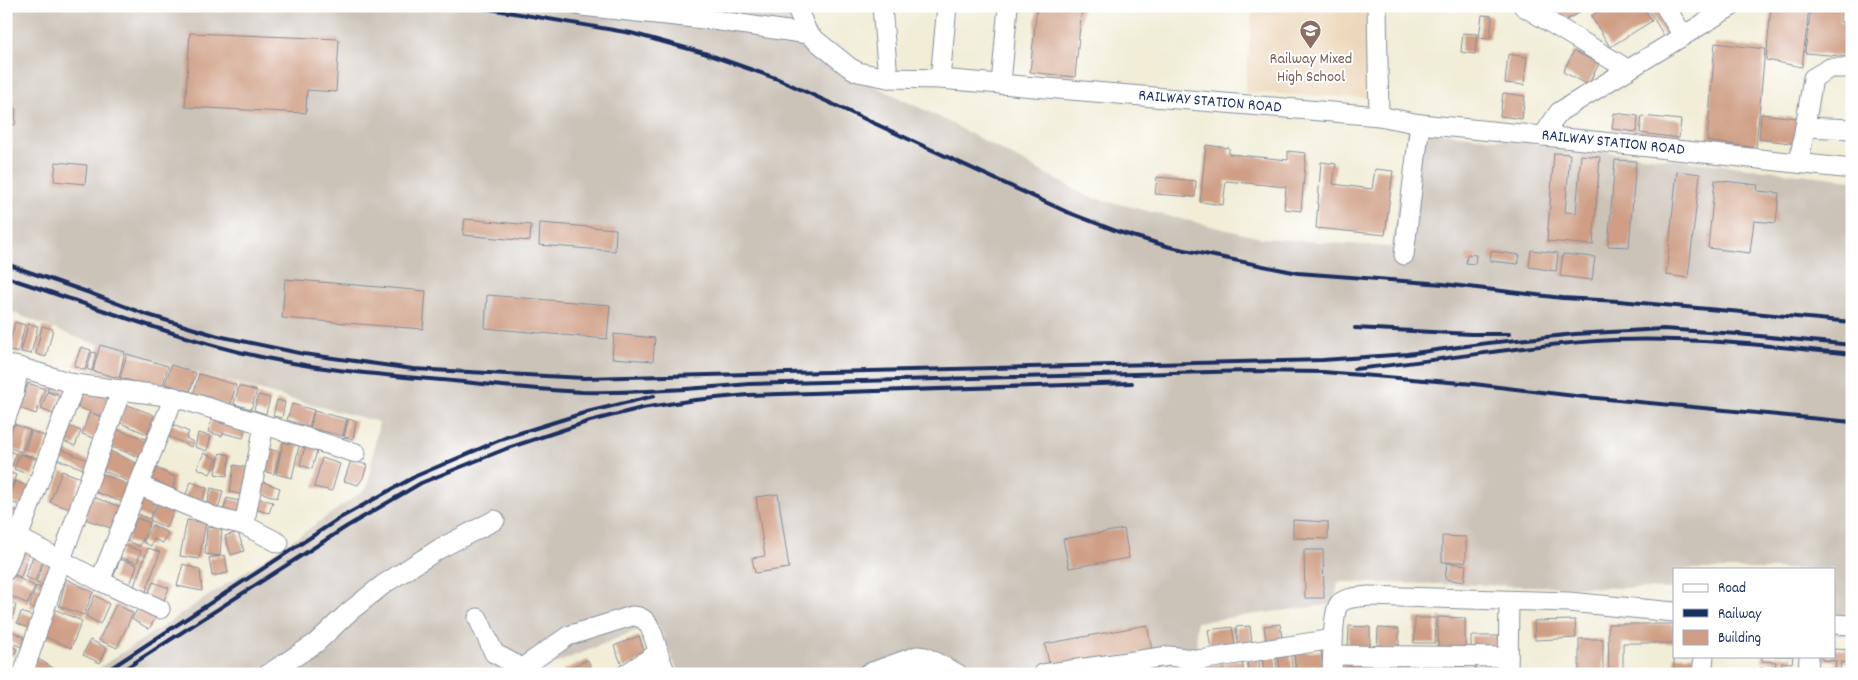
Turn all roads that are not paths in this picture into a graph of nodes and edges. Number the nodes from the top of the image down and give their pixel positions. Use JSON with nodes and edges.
{"nodes":[{"id":1,"x":581,"y":6,"type":"edge"},
{"id":2,"x":796,"y":6,"type":"edge"},
{"id":3,"x":882,"y":6,"type":"edge"},
{"id":4,"x":947,"y":6,"type":"edge"},
{"id":5,"x":1008,"y":6,"type":"edge"},
{"id":6,"x":1377,"y":6,"type":"edge"},
{"id":7,"x":1665,"y":6,"type":"edge"},
{"id":8,"x":1732,"y":6,"type":"edge"},
{"id":9,"x":1534,"y":9,"type":"edge"},
{"id":10,"x":808,"y":34,"type":"junction"},
{"id":11,"x":1683,"y":36,"type":"junction"},
{"id":12,"x":1852,"y":68,"type":"edge"},
{"id":13,"x":1627,"y":69,"type":"junction"},
{"id":14,"x":888,"y":78,"type":"junction"},
{"id":15,"x":940,"y":79,"type":"junction"},
{"id":16,"x":1001,"y":84,"type":"junction"},
{"id":17,"x":1380,"y":116,"type":"junction"},
{"id":18,"x":1420,"y":124,"type":"junction"},
{"id":19,"x":1805,"y":126,"type":"junction"},
{"id":20,"x":1852,"y":129,"type":"edge"},
{"id":21,"x":1543,"y":136,"type":"junction"},
{"id":22,"x":1799,"y":163,"type":"junction"},
{"id":23,"x":1852,"y":169,"type":"edge"},
{"id":24,"x":1404,"y":255,"type":"dead end"},
{"id":25,"x":12,"y":366,"type":"edge"},
{"id":26,"x":75,"y":384,"type":"junction"},
{"id":27,"x":121,"y":391,"type":"junction"},
{"id":28,"x":174,"y":396,"type":"junction"},
{"id":29,"x":6,"y":418,"type":"edge"},
{"id":30,"x":264,"y":426,"type":"junction"},
{"id":31,"x":356,"y":453,"type":"dead end"},
{"id":32,"x":138,"y":485,"type":"junction"},
{"id":33,"x":495,"y":520,"type":"dead end"},
{"id":34,"x":244,"y":525,"type":"junction"},
{"id":35,"x":12,"y":535,"type":"edge"},
{"id":36,"x":279,"y":543,"type":"dead end"},
{"id":37,"x":61,"y":560,"type":"junction"},
{"id":38,"x":6,"y":570,"type":"edge"},
{"id":39,"x":100,"y":581,"type":"junction"},
{"id":40,"x":1509,"y":601,"type":"junction"},
{"id":41,"x":160,"y":609,"type":"dead end"},
{"id":42,"x":1673,"y":612,"type":"edge"},
{"id":43,"x":478,"y":618,"type":"dead end"},
{"id":44,"x":1836,"y":624,"type":"edge"},
{"id":45,"x":1852,"y":625,"type":"edge"},
{"id":46,"x":658,"y":653,"type":"junction"},
{"id":47,"x":1333,"y":656,"type":"edge"},
{"id":48,"x":1704,"y":658,"type":"edge"},
{"id":49,"x":1809,"y":658,"type":"edge"},
{"id":50,"x":1508,"y":665,"type":"edge"},
{"id":51,"x":24,"y":674,"type":"edge"},
{"id":52,"x":268,"y":674,"type":"edge"},
{"id":53,"x":626,"y":674,"type":"edge"},
{"id":54,"x":666,"y":674,"type":"edge"},
{"id":55,"x":867,"y":674,"type":"edge"},
{"id":56,"x":958,"y":674,"type":"edge"},
{"id":57,"x":1043,"y":674,"type":"edge"},
{"id":58,"x":1702,"y":674,"type":"edge"},
{"id":59,"x":1808,"y":674,"type":"edge"}],
"edges":[{"from":1,"to":10,"type":"street"},
{"from":2,"to":10,"type":"street"},
{"from":3,"to":14,"type":"street"},
{"from":4,"to":15,"type":"street"},
{"from":5,"to":16,"type":"street"},
{"from":6,"to":17,"type":"street"},
{"from":7,"to":11,"type":"street"},
{"from":8,"to":11,"type":"street"},
{"from":9,"to":13,"type":"street"},
{"from":10,"to":14,"type":"street","name":"RAILWAY STATION ROAD"},
{"from":11,"to":13,"type":"street"},
{"from":12,"to":19,"type":"street"},
{"from":13,"to":21,"type":"street"},
{"from":14,"to":15,"type":"street","name":"RAILWAY STATION ROAD"},
{"from":15,"to":16,"type":"street","name":"RAILWAY STATION ROAD"},
{"from":16,"to":17,"type":"street","name":"RAILWAY STATION ROAD"},
{"from":17,"to":18,"type":"street","name":"RAILWAY STATION ROAD"},
{"from":18,"to":21,"type":"street","name":"RAILWAY STATION ROAD"},
{"from":18,"to":24,"type":"street"},
{"from":19,"to":20,"type":"street"},
{"from":19,"to":22,"type":"street"},
{"from":21,"to":22,"type":"street","name":"RAILWAY STATION ROAD"},
{"from":22,"to":23,"type":"street","name":"RAILWAY STATION ROAD"},
{"from":25,"to":26,"type":"street"},
{"from":25,"to":29,"type":"street"},
{"from":26,"to":27,"type":"street"},
{"from":26,"to":35,"type":"street"},
{"from":27,"to":28,"type":"street"},
{"from":27,"to":37,"type":"street"},
{"from":28,"to":30,"type":"street"},
{"from":28,"to":32,"type":"street"},
{"from":30,"to":31,"type":"street"},
{"from":30,"to":34,"type":"street"},
{"from":32,"to":34,"type":"street"},
{"from":32,"to":39,"type":"street"},
{"from":33,"to":52,"type":"street"},
{"from":34,"to":36,"type":"street"},
{"from":35,"to":37,"type":"street"},
{"from":35,"to":38,"type":"street"},
{"from":37,"to":39,"type":"street"},
{"from":37,"to":51,"type":"street"},
{"from":39,"to":41,"type":"street"},
{"from":40,"to":42,"type":"street"},
{"from":40,"to":47,"type":"street"},
{"from":40,"to":50,"type":"street"},
{"from":43,"to":46,"type":"street"},
{"from":44,"to":45,"type":"street"},
{"from":46,"to":53,"type":"street"},
{"from":46,"to":54,"type":"street"},
{"from":47,"to":50,"type":"street"},
{"from":47,"to":57,"type":"street"},
{"from":48,"to":58,"type":"street"},
{"from":49,"to":59,"type":"street"},
{"from":55,"to":56,"type":"street"}]}
